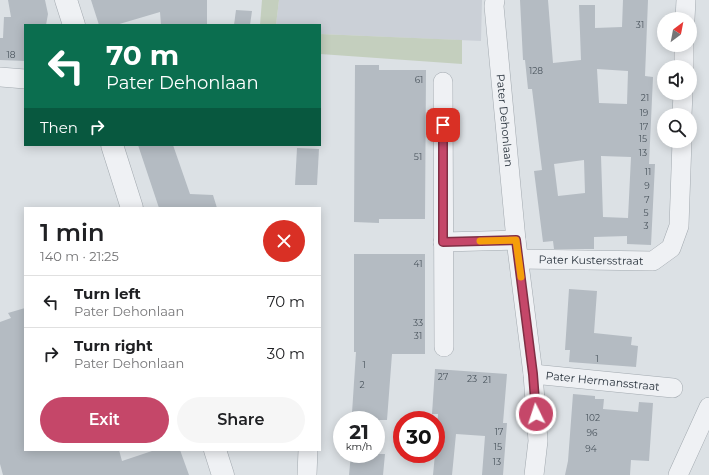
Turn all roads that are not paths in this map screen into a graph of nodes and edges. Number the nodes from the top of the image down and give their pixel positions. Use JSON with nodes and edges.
{"nodes":[{"id":1,"x":66,"y":0,"type":"edge"},
{"id":2,"x":495,"y":0,"type":"edge"},
{"id":3,"x":686,"y":0,"type":"edge"},
{"id":4,"x":685,"y":12,"type":"edge"},
{"id":5,"x":74,"y":24,"type":"edge"},
{"id":6,"x":0,"y":77,"type":"edge"},
{"id":7,"x":24,"y":79,"type":"edge"},
{"id":8,"x":443,"y":82,"type":"dead end"},
{"id":9,"x":112,"y":146,"type":"edge"},
{"id":10,"x":682,"y":148,"type":"edge"},
{"id":11,"x":132,"y":207,"type":"edge"},
{"id":12,"x":516,"y":240,"type":"junction"},
{"id":13,"x":443,"y":242,"type":"junction"},
{"id":14,"x":519,"y":259,"type":"junction"},
{"id":15,"x":444,"y":347,"type":"dead end"},
{"id":16,"x":533,"y":374,"type":"junction"},
{"id":17,"x":673,"y":388,"type":"dead end"},
{"id":18,"x":709,"y":407,"type":"edge"},
{"id":19,"x":215,"y":451,"type":"edge"},
{"id":20,"x":308,"y":451,"type":"edge"},
{"id":21,"x":223,"y":475,"type":"edge"},
{"id":22,"x":307,"y":475,"type":"edge"},
{"id":23,"x":534,"y":475,"type":"edge"},
{"id":24,"x":678,"y":475,"type":"edge"}],
"edges":[{"from":1,"to":5,"type":"street"},
{"from":2,"to":12,"type":"street","name":"Pater Dehonlaan"},
{"from":3,"to":4,"type":"street"},
{"from":6,"to":7,"type":"street"},
{"from":8,"to":13,"type":"street"},
{"from":9,"to":11,"type":"street"},
{"from":10,"to":14,"type":"street","name":"Pater Kustersstraat"},
{"from":12,"to":13,"type":"street"},
{"from":12,"to":14,"type":"street","name":"Pater Dehonlaan"},
{"from":13,"to":15,"type":"street"},
{"from":14,"to":16,"type":"street","name":"Pater Dehonlaan"},
{"from":16,"to":17,"type":"street","name":"Pater Hermansstraat"},
{"from":16,"to":23,"type":"street","name":"Pater Dehonlaan"},
{"from":18,"to":24,"type":"street"},
{"from":19,"to":21,"type":"street"},
{"from":20,"to":22,"type":"street"}]}
